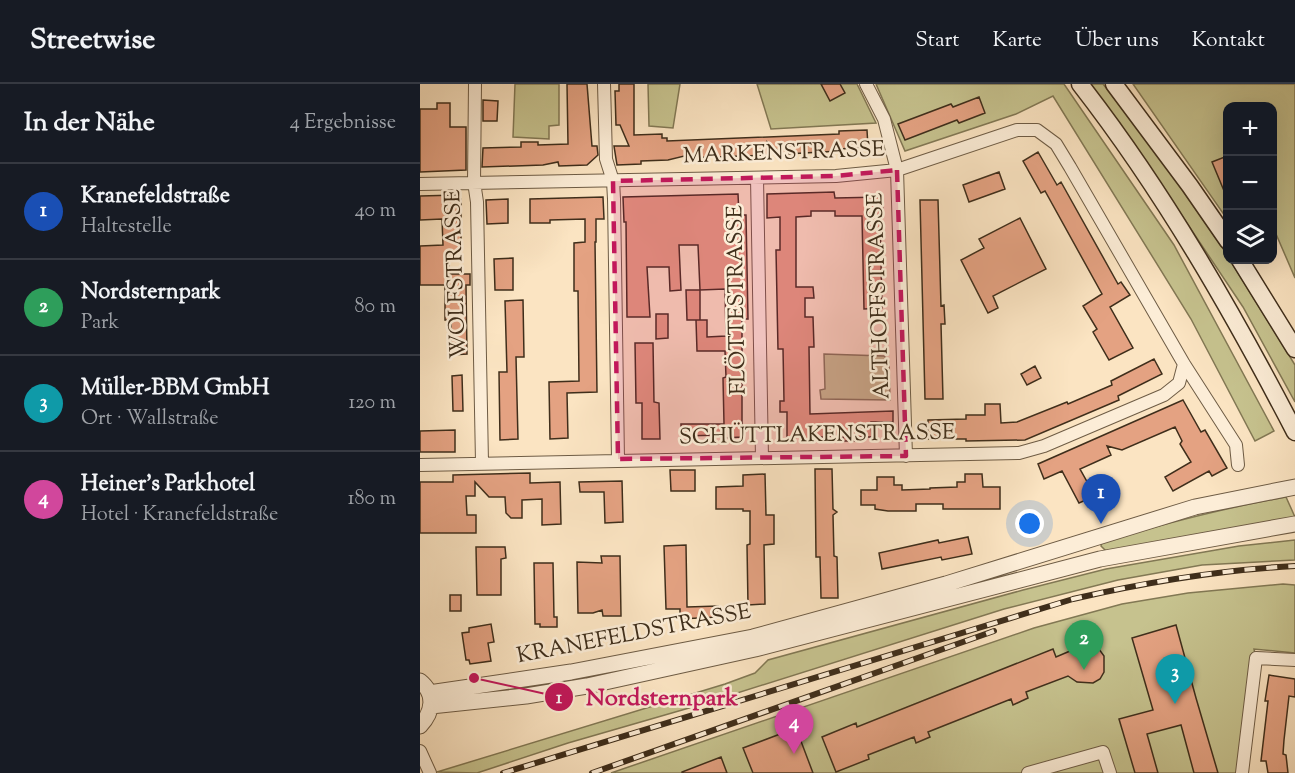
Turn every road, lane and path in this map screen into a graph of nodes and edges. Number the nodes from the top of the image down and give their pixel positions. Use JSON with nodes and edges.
{"nodes":[{"id":1,"x":475,"y":84,"type":"edge"},
{"id":2,"x":604,"y":84,"type":"edge"},
{"id":3,"x":866,"y":84,"type":"edge"},
{"id":4,"x":1080,"y":84,"type":"edge"},
{"id":5,"x":1114,"y":84,"type":"edge"},
{"id":6,"x":897,"y":170,"type":"junction"},
{"id":7,"x":757,"y":178,"type":"junction"},
{"id":8,"x":613,"y":181,"type":"junction"},
{"id":9,"x":474,"y":182,"type":"junction"},
{"id":10,"x":420,"y":184,"type":"edge"},
{"id":11,"x":1223,"y":235,"type":"edge"},
{"id":12,"x":1242,"y":264,"type":"edge"},
{"id":13,"x":1295,"y":349,"type":"edge"},
{"id":14,"x":1184,"y":364,"type":"junction"},
{"id":15,"x":1295,"y":432,"type":"edge"},
{"id":16,"x":906,"y":456,"type":"junction"},
{"id":17,"x":762,"y":458,"type":"junction"},
{"id":18,"x":618,"y":459,"type":"junction"},
{"id":19,"x":482,"y":462,"type":"junction"},
{"id":20,"x":420,"y":465,"type":"edge"},
{"id":21,"x":1238,"y":465,"type":"dead end"},
{"id":22,"x":1295,"y":487,"type":"edge"},
{"id":23,"x":1295,"y":524,"type":"edge"},
{"id":24,"x":1295,"y":660,"type":"edge"},
{"id":25,"x":427,"y":693,"type":"edge"},
{"id":26,"x":420,"y":726,"type":"edge"},
{"id":27,"x":420,"y":751,"type":"edge"},
{"id":28,"x":430,"y":773,"type":"edge"},
{"id":29,"x":1028,"y":773,"type":"edge"},
{"id":30,"x":1110,"y":773,"type":"edge"},
{"id":31,"x":1242,"y":773,"type":"edge"}],
"edges":[{"from":1,"to":9,"type":"street","name":"WOLFSTRASSE"},
{"from":2,"to":8,"type":"street"},
{"from":3,"to":6,"type":"street","name":"ALTHOFFSTRASSE"},
{"from":4,"to":15,"type":"main road"},
{"from":5,"to":11,"type":"main road"},
{"from":6,"to":7,"type":"street","name":"MARKENSTRASSE"},
{"from":6,"to":14,"type":"street","name":"MARKENSTRASSE"},
{"from":6,"to":16,"type":"street","name":"ALTHOFFSTRASSE"},
{"from":7,"to":8,"type":"street","name":"MARKENSTRASSE"},
{"from":7,"to":17,"type":"street","name":"FLÖTTESTRASSE"},
{"from":8,"to":9,"type":"street","name":"MARKENSTRASSE"},
{"from":8,"to":18,"type":"street"},
{"from":9,"to":10,"type":"street","name":"MARKENSTRASSE"},
{"from":9,"to":19,"type":"street","name":"WOLFSTRASSE"},
{"from":12,"to":13,"type":"main road"},
{"from":14,"to":16,"type":"street","name":"SCHÜTTLAKENSTRASSE"},
{"from":14,"to":21,"type":"street","name":"MARKENSTRASSE"},
{"from":16,"to":17,"type":"street","name":"SCHÜTTLAKENSTRASSE"},
{"from":17,"to":18,"type":"street","name":"SCHÜTTLAKENSTRASSE"},
{"from":18,"to":19,"type":"street","name":"SCHÜTTLAKENSTRASSE"},
{"from":19,"to":20,"type":"street","name":"SCHÜTTLAKENSTRASSE"},
{"from":22,"to":25,"type":"street","name":"KRANEFELDSTRASSE"},
{"from":23,"to":25,"type":"street","name":"KRANEFELDSTRASSE"},
{"from":24,"to":31,"type":"street"},
{"from":25,"to":26,"type":"street"},
{"from":27,"to":28,"type":"street"},
{"from":29,"to":30,"type":"street"}]}
